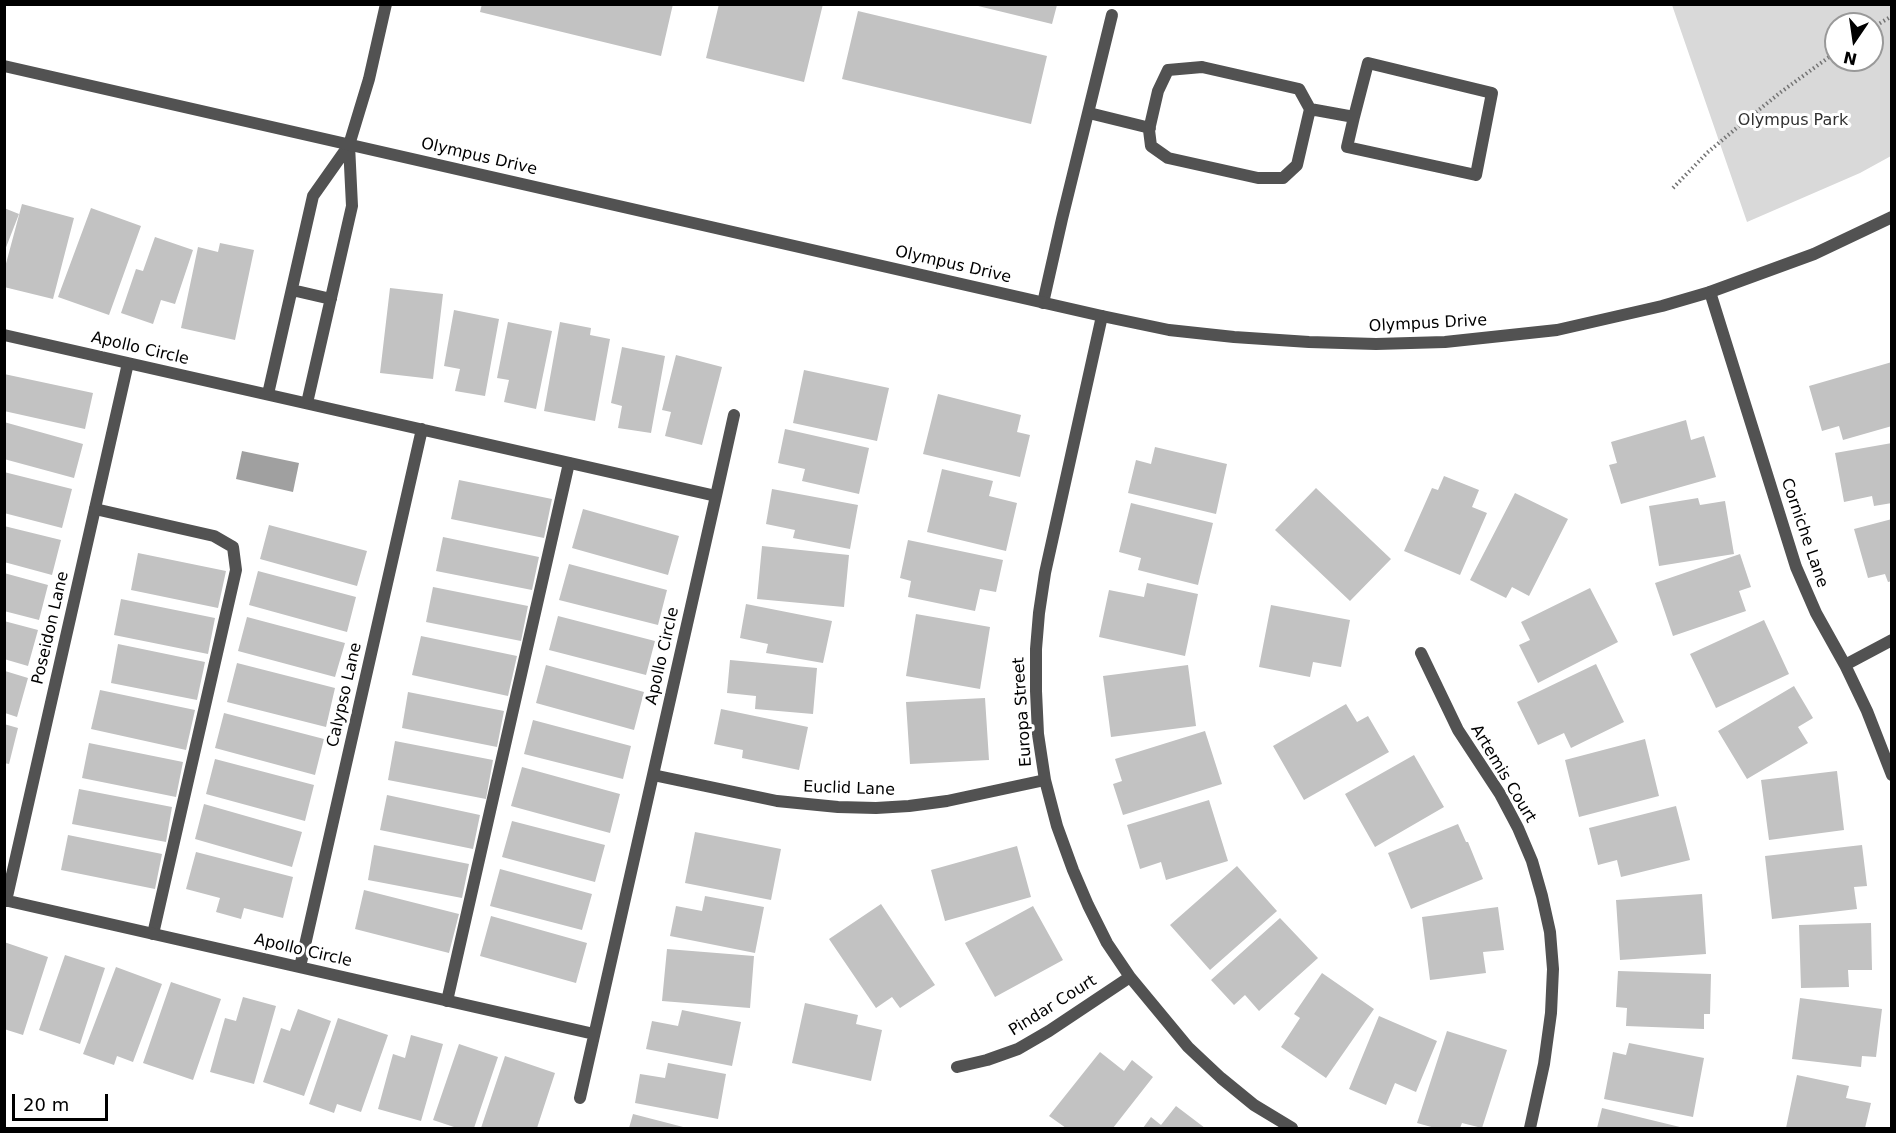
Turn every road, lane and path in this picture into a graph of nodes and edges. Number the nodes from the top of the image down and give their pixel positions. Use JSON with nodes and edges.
{"nodes":[{"id":1,"x":386,"y":4,"type":"edge"},
{"id":2,"x":1112,"y":15,"type":"dead end"},
{"id":3,"x":1824,"y":60,"type":"edge"},
{"id":4,"x":4,"y":66,"type":"edge"},
{"id":5,"x":1310,"y":109,"type":"junction"},
{"id":6,"x":1089,"y":113,"type":"junction"},
{"id":7,"x":1354,"y":117,"type":"junction"},
{"id":8,"x":1150,"y":128,"type":"junction"},
{"id":9,"x":349,"y":145,"type":"junction"},
{"id":10,"x":1673,"y":188,"type":"dead end"},
{"id":11,"x":1892,"y":217,"type":"edge"},
{"id":12,"x":292,"y":290,"type":"junction"},
{"id":13,"x":1710,"y":292,"type":"junction"},
{"id":14,"x":331,"y":299,"type":"junction"},
{"id":15,"x":1043,"y":303,"type":"junction"},
{"id":16,"x":1102,"y":316,"type":"junction"},
{"id":17,"x":4,"y":335,"type":"edge"},
{"id":18,"x":128,"y":363,"type":"junction"},
{"id":19,"x":268,"y":394,"type":"junction"},
{"id":20,"x":307,"y":403,"type":"junction"},
{"id":21,"x":734,"y":415,"type":"dead end"},
{"id":22,"x":422,"y":429,"type":"junction"},
{"id":23,"x":569,"y":463,"type":"junction"},
{"id":24,"x":716,"y":496,"type":"junction"},
{"id":25,"x":95,"y":509,"type":"junction"},
{"id":26,"x":1892,"y":640,"type":"edge"},
{"id":27,"x":1420,"y":653,"type":"dead end"},
{"id":28,"x":1845,"y":665,"type":"junction"},
{"id":29,"x":653,"y":775,"type":"junction"},
{"id":30,"x":1892,"y":776,"type":"edge"},
{"id":31,"x":1045,"y":780,"type":"junction"},
{"id":32,"x":5,"y":900,"type":"edge"},
{"id":33,"x":153,"y":934,"type":"junction"},
{"id":34,"x":300,"y":967,"type":"junction"},
{"id":35,"x":1130,"y":977,"type":"junction"},
{"id":36,"x":447,"y":1001,"type":"junction"},
{"id":37,"x":594,"y":1034,"type":"junction"},
{"id":38,"x":957,"y":1067,"type":"dead end"},
{"id":39,"x":580,"y":1098,"type":"dead end"},
{"id":40,"x":1292,"y":1128,"type":"edge"},
{"id":41,"x":1530,"y":1128,"type":"edge"}],
"edges":[{"from":1,"to":9,"type":"street"},
{"from":2,"to":6,"type":"street"},
{"from":3,"to":10,"type":"path"},
{"from":4,"to":9,"type":"street","name":"Olympus Drive"},
{"from":5,"to":7,"type":"street"},
{"from":5,"to":8,"type":"street"},
{"from":5,"to":8,"type":"street"},
{"from":6,"to":8,"type":"street"},
{"from":6,"to":15,"type":"street"},
{"from":7,"to":7,"type":"street"},
{"from":9,"to":12,"type":"street"},
{"from":9,"to":14,"type":"street"},
{"from":9,"to":15,"type":"street","name":"Olympus Drive"},
{"from":11,"to":13,"type":"street","name":"Olympus Drive"},
{"from":12,"to":14,"type":"street"},
{"from":12,"to":19,"type":"street"},
{"from":13,"to":16,"type":"street","name":"Olympus Drive"},
{"from":13,"to":28,"type":"street","name":"Corniche Lane"},
{"from":14,"to":20,"type":"street"},
{"from":15,"to":16,"type":"street","name":"Olympus Drive"},
{"from":16,"to":31,"type":"street","name":"Europa Street"},
{"from":17,"to":18,"type":"street","name":"Apollo Circle"},
{"from":18,"to":19,"type":"street","name":"Apollo Circle"},
{"from":18,"to":25,"type":"street","name":"Poseidon Lane"},
{"from":19,"to":20,"type":"street","name":"Apollo Circle"},
{"from":20,"to":22,"type":"street","name":"Apollo Circle"},
{"from":21,"to":24,"type":"street","name":"Apollo Circle"},
{"from":22,"to":23,"type":"street","name":"Apollo Circle"},
{"from":22,"to":34,"type":"street","name":"Calypso Lane"},
{"from":23,"to":24,"type":"street","name":"Apollo Circle"},
{"from":23,"to":36,"type":"street"},
{"from":24,"to":29,"type":"street","name":"Apollo Circle"},
{"from":25,"to":32,"type":"street","name":"Poseidon Lane"},
{"from":25,"to":33,"type":"street"},
{"from":26,"to":28,"type":"street"},
{"from":27,"to":41,"type":"street","name":"Artemis Court"},
{"from":28,"to":30,"type":"street","name":"Corniche Lane"},
{"from":29,"to":31,"type":"street","name":"Euclid Lane"},
{"from":29,"to":37,"type":"street","name":"Apollo Circle"},
{"from":31,"to":35,"type":"street","name":"Europa Street"},
{"from":32,"to":33,"type":"street","name":"Apollo Circle"},
{"from":33,"to":34,"type":"street","name":"Apollo Circle"},
{"from":34,"to":36,"type":"street","name":"Apollo Circle"},
{"from":35,"to":38,"type":"street","name":"Pindar Court"},
{"from":35,"to":40,"type":"street","name":"Europa Street"},
{"from":36,"to":37,"type":"street","name":"Apollo Circle"},
{"from":37,"to":39,"type":"street","name":"Apollo Circle"}]}
